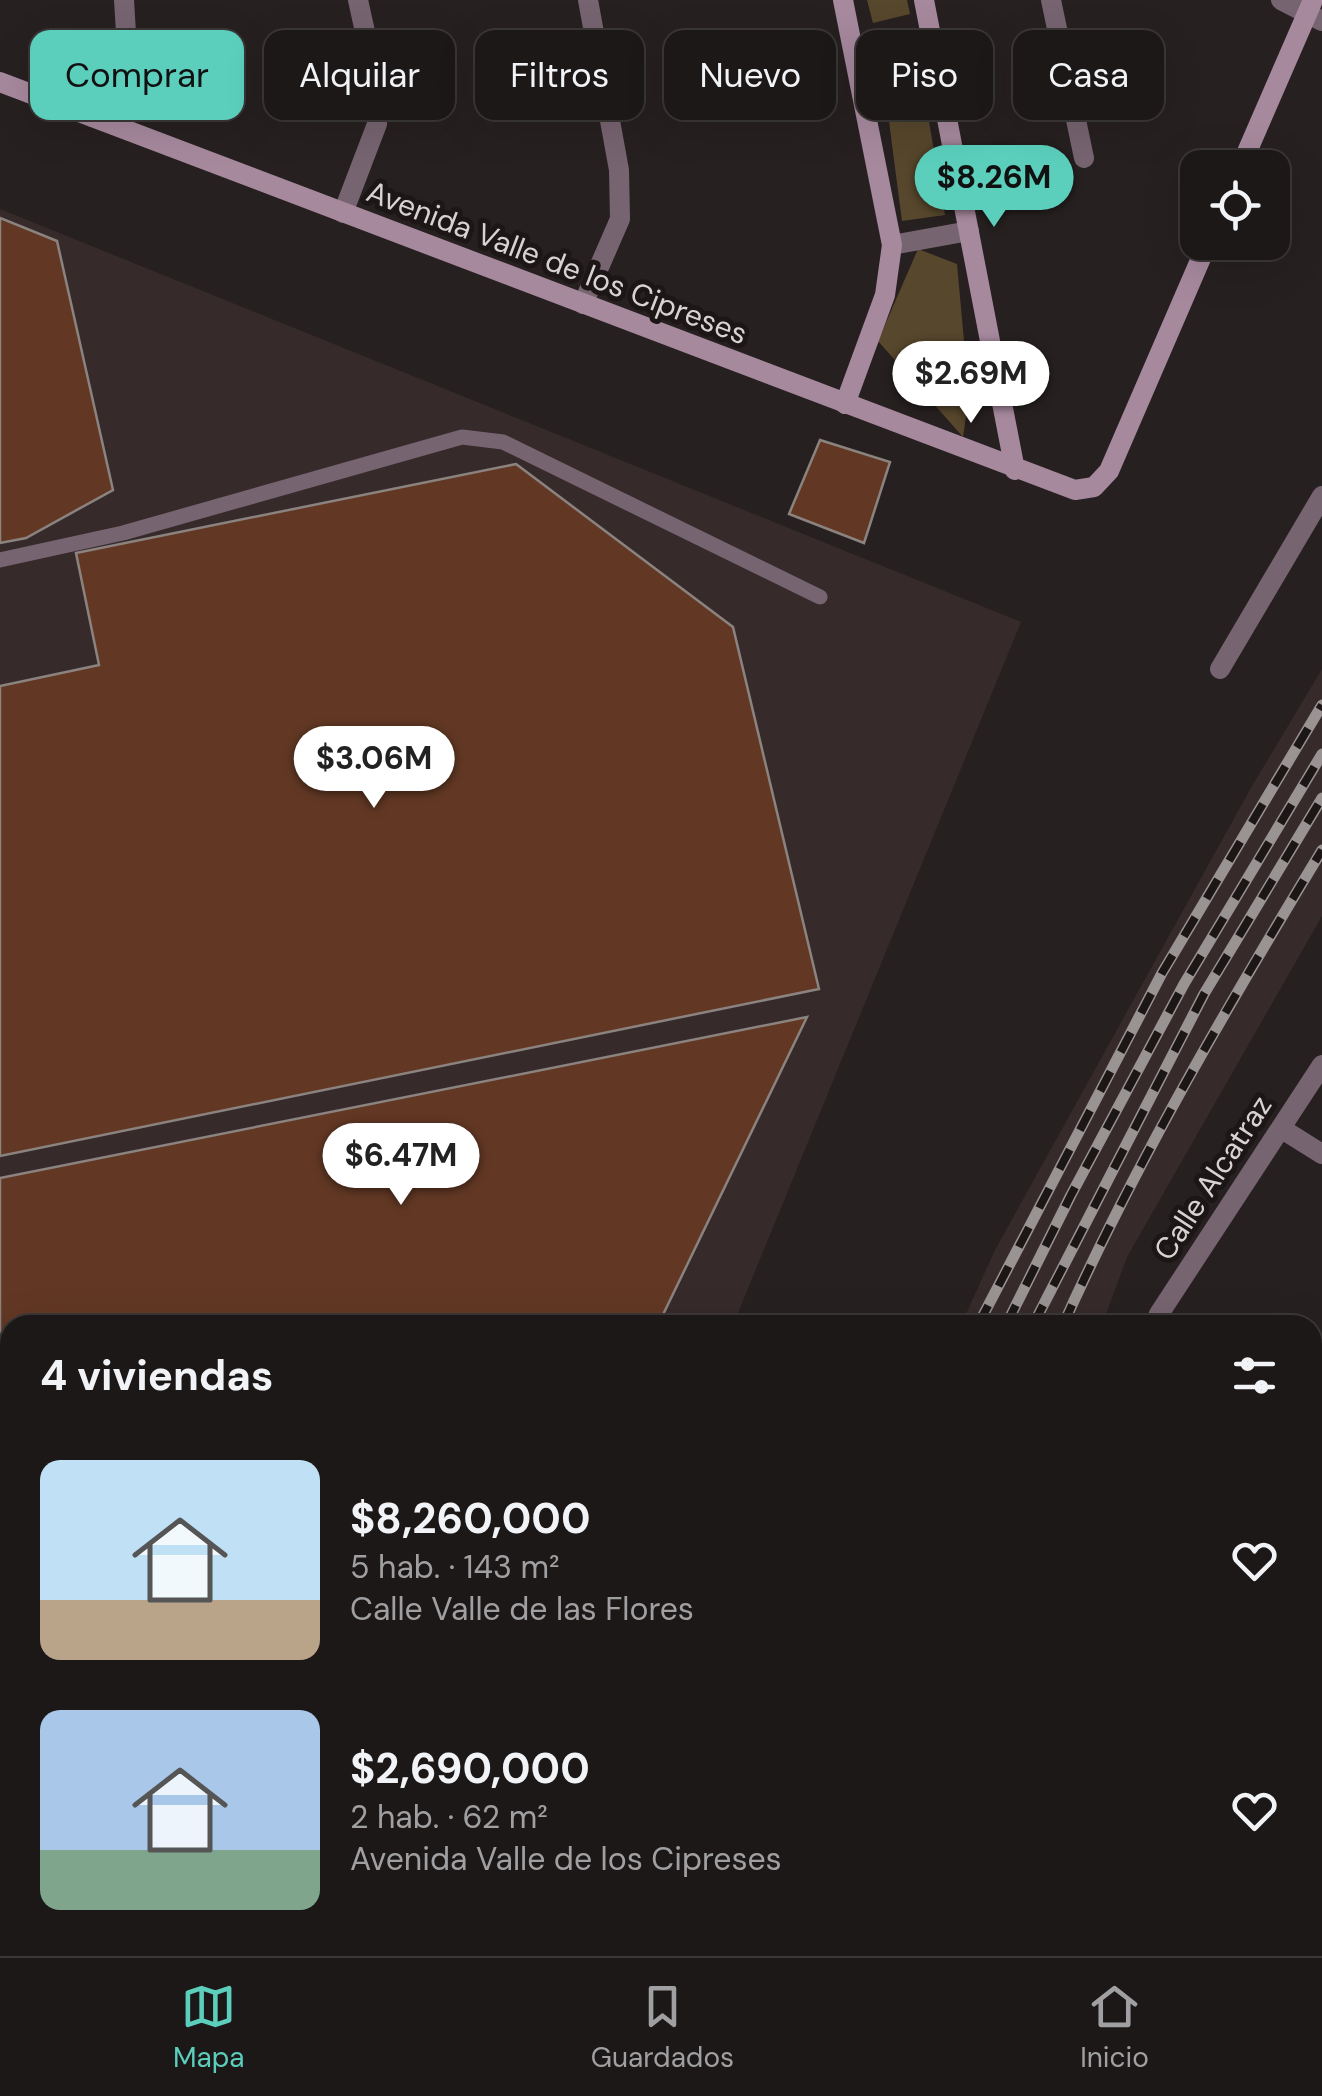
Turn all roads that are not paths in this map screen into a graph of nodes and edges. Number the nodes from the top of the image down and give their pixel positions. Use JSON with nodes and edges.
{"nodes":[{"id":1,"x":124,"y":0,"type":"edge"},
{"id":2,"x":358,"y":0,"type":"edge"},
{"id":3,"x":588,"y":0,"type":"edge"},
{"id":4,"x":843,"y":0,"type":"edge"},
{"id":5,"x":924,"y":0,"type":"edge"},
{"id":6,"x":1051,"y":0,"type":"edge"},
{"id":7,"x":1282,"y":0,"type":"edge"},
{"id":8,"x":1314,"y":12,"type":"edge"},
{"id":9,"x":126,"y":30,"type":"edge"},
{"id":10,"x":0,"y":82,"type":"edge"},
{"id":11,"x":30,"y":93,"type":"edge"},
{"id":12,"x":100,"y":120,"type":"edge"},
{"id":13,"x":1249,"y":150,"type":"edge"},
{"id":14,"x":1084,"y":158,"type":"dead end"},
{"id":15,"x":343,"y":213,"type":"junction"},
{"id":16,"x":969,"y":231,"type":"junction"},
{"id":17,"x":892,"y":245,"type":"junction"},
{"id":18,"x":1200,"y":260,"type":"edge"},
{"id":19,"x":583,"y":304,"type":"junction"},
{"id":20,"x":845,"y":404,"type":"junction"},
{"id":21,"x":1015,"y":470,"type":"junction"},
{"id":22,"x":1322,"y":496,"type":"edge"},
{"id":23,"x":0,"y":560,"type":"edge"},
{"id":24,"x":820,"y":597,"type":"dead end"},
{"id":25,"x":1220,"y":670,"type":"dead end"},
{"id":26,"x":1322,"y":1065,"type":"edge"},
{"id":27,"x":1282,"y":1129,"type":"junction"},
{"id":28,"x":1322,"y":1154,"type":"edge"},
{"id":29,"x":1161,"y":1315,"type":"edge"}],
"edges":[{"from":1,"to":9,"type":"street"},
{"from":2,"to":15,"type":"street"},
{"from":3,"to":19,"type":"street"},
{"from":4,"to":17,"type":"street"},
{"from":5,"to":16,"type":"street"},
{"from":6,"to":14,"type":"street"},
{"from":7,"to":8,"type":"street"},
{"from":8,"to":13,"type":"street"},
{"from":10,"to":11,"type":"street","name":"Avenida Valle de los Cipreses"},
{"from":12,"to":15,"type":"street","name":"Avenida Valle de los Cipreses"},
{"from":15,"to":19,"type":"street","name":"Avenida Valle de los Cipreses"},
{"from":16,"to":17,"type":"street"},
{"from":16,"to":21,"type":"street"},
{"from":17,"to":20,"type":"street"},
{"from":18,"to":21,"type":"street","name":"Avenida Valle de los Cipreses"},
{"from":19,"to":20,"type":"street","name":"Avenida Valle de los Cipreses"},
{"from":20,"to":21,"type":"street","name":"Avenida Valle de los Cipreses"},
{"from":22,"to":25,"type":"street"},
{"from":23,"to":24,"type":"lane"},
{"from":26,"to":27,"type":"street","name":"Calle Alcatraz"},
{"from":27,"to":28,"type":"street"},
{"from":27,"to":29,"type":"street","name":"Calle Alcatraz"}]}
